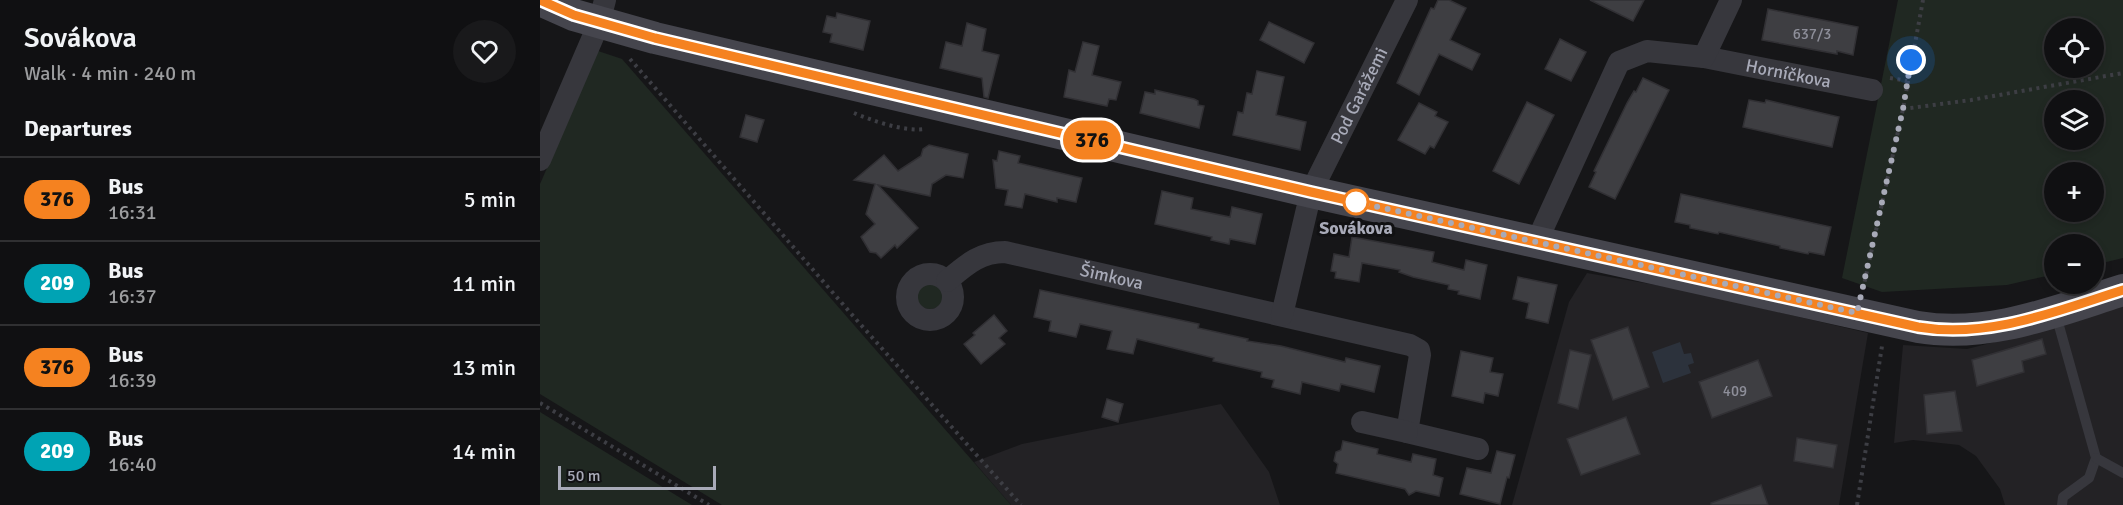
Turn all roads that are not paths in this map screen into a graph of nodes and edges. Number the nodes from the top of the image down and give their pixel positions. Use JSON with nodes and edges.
{"nodes":[{"id":1,"x":540,"y":0,"type":"edge"},
{"id":2,"x":1407,"y":0,"type":"edge"},
{"id":3,"x":1731,"y":0,"type":"edge"},
{"id":4,"x":602,"y":11,"type":"edge"},
{"id":5,"x":1704,"y":57,"type":"junction"},
{"id":6,"x":1872,"y":90,"type":"dead end"},
{"id":7,"x":540,"y":160,"type":"edge"},
{"id":8,"x":1311,"y":192,"type":"junction"},
{"id":9,"x":1537,"y":241,"type":"junction"},
{"id":10,"x":947,"y":281,"type":"dead end"},
{"id":11,"x":2123,"y":290,"type":"edge"},
{"id":12,"x":2055,"y":311,"type":"junction"},
{"id":13,"x":1282,"y":315,"type":"junction"},
{"id":14,"x":1362,"y":422,"type":"dead end"},
{"id":15,"x":1407,"y":432,"type":"junction"},
{"id":16,"x":1478,"y":449,"type":"dead end"},
{"id":17,"x":2096,"y":458,"type":"junction"},
{"id":18,"x":2123,"y":473,"type":"edge"},
{"id":19,"x":2062,"y":505,"type":"edge"}],
"edges":[{"from":1,"to":4,"type":"street"},
{"from":2,"to":8,"type":"street","name":"Pod Garážemi"},
{"from":3,"to":5,"type":"street"},
{"from":4,"to":7,"type":"street"},
{"from":4,"to":8,"type":"street"},
{"from":5,"to":6,"type":"street","name":"Horníčkova"},
{"from":5,"to":9,"type":"street"},
{"from":8,"to":9,"type":"street"},
{"from":8,"to":13,"type":"street"},
{"from":9,"to":12,"type":"street"},
{"from":10,"to":13,"type":"street","name":"Šimkova"},
{"from":11,"to":12,"type":"street"},
{"from":12,"to":17,"type":"lane"},
{"from":13,"to":15,"type":"street","name":"Šimkova"},
{"from":14,"to":15,"type":"street"},
{"from":15,"to":16,"type":"street"},
{"from":17,"to":18,"type":"lane"},
{"from":17,"to":19,"type":"lane"}]}
